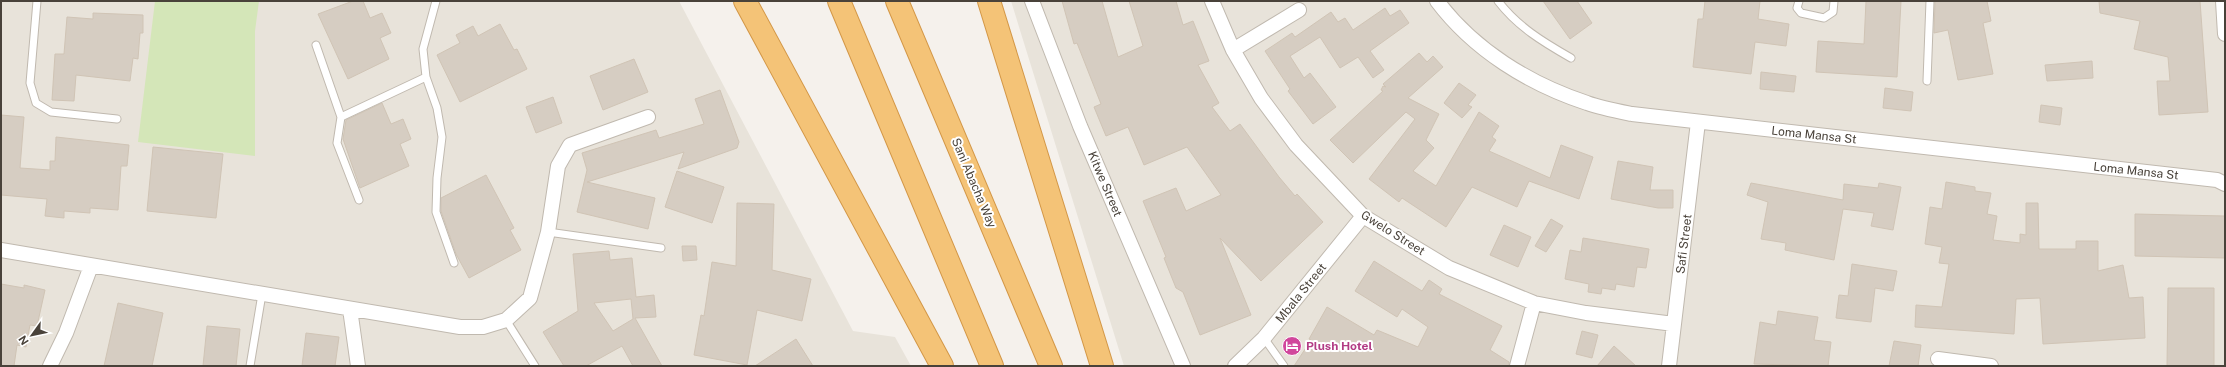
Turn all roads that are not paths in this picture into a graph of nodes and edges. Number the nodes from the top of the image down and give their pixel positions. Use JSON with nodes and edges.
{"nodes":[{"id":1,"x":36,"y":1,"type":"edge"},
{"id":2,"x":436,"y":1,"type":"edge"},
{"id":3,"x":745,"y":1,"type":"edge"},
{"id":4,"x":839,"y":1,"type":"edge"},
{"id":5,"x":897,"y":1,"type":"edge"},
{"id":6,"x":989,"y":1,"type":"edge"},
{"id":7,"x":1032,"y":1,"type":"edge"},
{"id":8,"x":1212,"y":1,"type":"edge"},
{"id":9,"x":1437,"y":1,"type":"edge"},
{"id":10,"x":1498,"y":1,"type":"edge"},
{"id":11,"x":1799,"y":1,"type":"edge"},
{"id":12,"x":1834,"y":1,"type":"edge"},
{"id":13,"x":1930,"y":1,"type":"edge"},
{"id":14,"x":2223,"y":1,"type":"edge"},
{"id":15,"x":1298,"y":10,"type":"dead end"},
{"id":16,"x":2225,"y":34,"type":"edge"},
{"id":17,"x":316,"y":45,"type":"dead end"},
{"id":18,"x":1233,"y":50,"type":"junction"},
{"id":19,"x":1571,"y":58,"type":"dead end"},
{"id":20,"x":426,"y":77,"type":"junction"},
{"id":21,"x":1927,"y":81,"type":"dead end"},
{"id":22,"x":341,"y":117,"type":"junction"},
{"id":23,"x":648,"y":117,"type":"dead end"},
{"id":24,"x":117,"y":119,"type":"dead end"},
{"id":25,"x":1698,"y":122,"type":"junction"},
{"id":26,"x":2225,"y":184,"type":"edge"},
{"id":27,"x":359,"y":200,"type":"dead end"},
{"id":28,"x":1363,"y":216,"type":"junction"},
{"id":29,"x":548,"y":232,"type":"junction"},
{"id":30,"x":662,"y":248,"type":"dead end"},
{"id":31,"x":1,"y":250,"type":"edge"},
{"id":32,"x":454,"y":263,"type":"dead end"},
{"id":33,"x":91,"y":266,"type":"junction"},
{"id":34,"x":262,"y":294,"type":"junction"},
{"id":35,"x":1534,"y":302,"type":"junction"},
{"id":36,"x":350,"y":308,"type":"junction"},
{"id":37,"x":506,"y":320,"type":"junction"},
{"id":38,"x":1674,"y":324,"type":"junction"},
{"id":39,"x":1264,"y":338,"type":"junction"},
{"id":40,"x":1938,"y":359,"type":"dead end"},
{"id":41,"x":50,"y":366,"type":"edge"},
{"id":42,"x":250,"y":366,"type":"edge"},
{"id":43,"x":358,"y":366,"type":"edge"},
{"id":44,"x":535,"y":366,"type":"edge"},
{"id":45,"x":942,"y":366,"type":"edge"},
{"id":46,"x":992,"y":366,"type":"edge"},
{"id":47,"x":1051,"y":366,"type":"edge"},
{"id":48,"x":1102,"y":366,"type":"edge"},
{"id":49,"x":1183,"y":366,"type":"edge"},
{"id":50,"x":1235,"y":366,"type":"edge"},
{"id":51,"x":1284,"y":366,"type":"edge"},
{"id":52,"x":1517,"y":366,"type":"edge"},
{"id":53,"x":1669,"y":366,"type":"edge"},
{"id":54,"x":1991,"y":366,"type":"edge"}],
"edges":[{"from":1,"to":24,"type":"lane"},
{"from":2,"to":20,"type":"lane"},
{"from":3,"to":45,"type":"highway"},
{"from":4,"to":46,"type":"highway"},
{"from":5,"to":47,"type":"highway","name":"Sani Abacha Way"},
{"from":6,"to":48,"type":"highway"},
{"from":7,"to":49,"type":"street","name":"Kitwe Street"},
{"from":8,"to":18,"type":"street","name":"Gwelo Street"},
{"from":9,"to":25,"type":"street","name":"Loma Mansa St"},
{"from":10,"to":19,"type":"lane"},
{"from":11,"to":12,"type":"lane"},
{"from":13,"to":21,"type":"lane"},
{"from":14,"to":16,"type":"street"},
{"from":15,"to":18,"type":"street"},
{"from":17,"to":22,"type":"lane"},
{"from":18,"to":28,"type":"street","name":"Gwelo Street"},
{"from":20,"to":22,"type":"lane"},
{"from":20,"to":32,"type":"lane"},
{"from":22,"to":27,"type":"lane"},
{"from":23,"to":29,"type":"street"},
{"from":25,"to":26,"type":"street","name":"Loma Mansa St"},
{"from":25,"to":38,"type":"street","name":"Safi Street"},
{"from":28,"to":35,"type":"street","name":"Gwelo Street"},
{"from":28,"to":39,"type":"street","name":"Mbala Street"},
{"from":29,"to":30,"type":"lane"},
{"from":29,"to":37,"type":"street"},
{"from":31,"to":33,"type":"street"},
{"from":33,"to":34,"type":"street"},
{"from":33,"to":41,"type":"street"},
{"from":34,"to":36,"type":"street"},
{"from":34,"to":42,"type":"lane"},
{"from":35,"to":38,"type":"street","name":"Gwelo Street"},
{"from":35,"to":52,"type":"street"},
{"from":36,"to":37,"type":"street"},
{"from":36,"to":43,"type":"street"},
{"from":37,"to":44,"type":"lane"},
{"from":38,"to":53,"type":"street","name":"Safi Street"},
{"from":39,"to":50,"type":"street","name":"Mbala Street"},
{"from":39,"to":51,"type":"lane"},
{"from":40,"to":54,"type":"street"}]}
